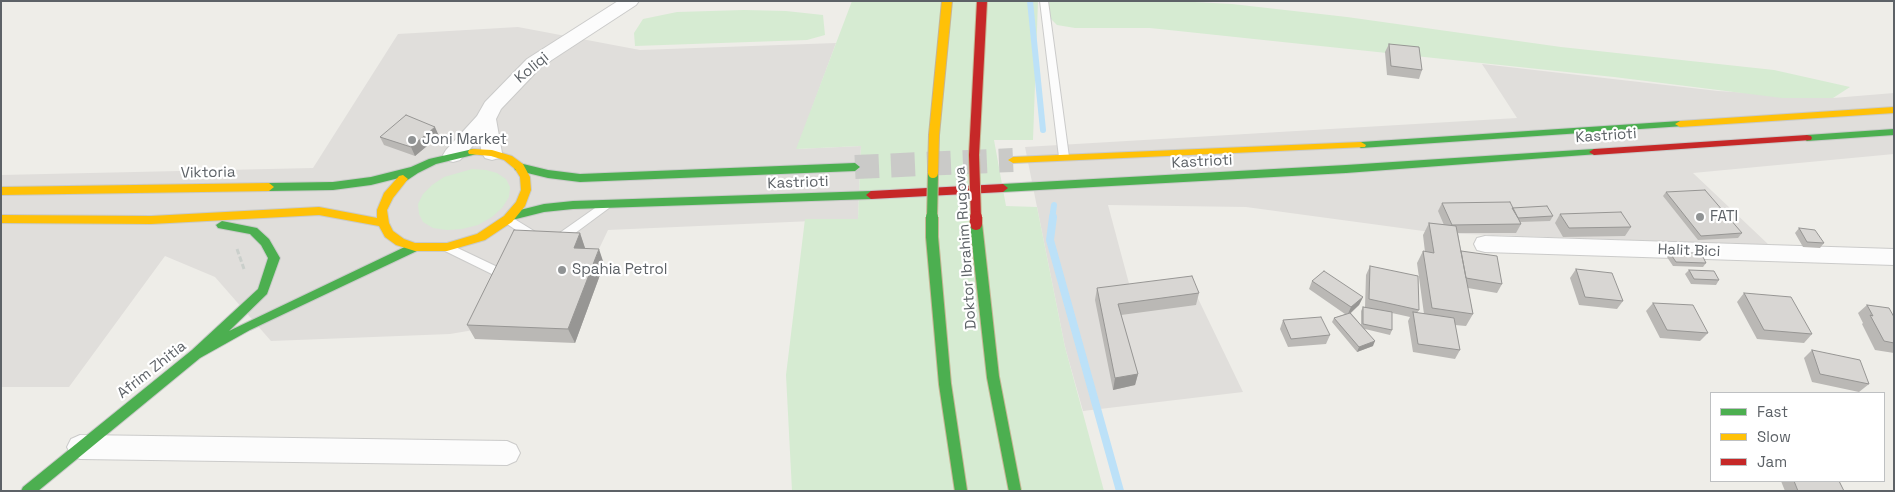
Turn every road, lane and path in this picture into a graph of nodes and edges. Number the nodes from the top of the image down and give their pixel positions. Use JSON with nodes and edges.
{"nodes":[{"id":1,"x":630,"y":1,"type":"edge"},
{"id":2,"x":947,"y":1,"type":"edge"},
{"id":3,"x":982,"y":1,"type":"edge"},
{"id":4,"x":1044,"y":1,"type":"edge"},
{"id":5,"x":1894,"y":110,"type":"edge"},
{"id":6,"x":486,"y":119,"type":"junction"},
{"id":7,"x":1894,"y":132,"type":"edge"},
{"id":8,"x":492,"y":154,"type":"junction"},
{"id":9,"x":453,"y":155,"type":"junction"},
{"id":10,"x":1064,"y":157,"type":"junction"},
{"id":11,"x":1013,"y":160,"type":"tunnel mouth"},
{"id":12,"x":519,"y":167,"type":"junction"},
{"id":13,"x":855,"y":167,"type":"tunnel mouth"},
{"id":14,"x":414,"y":170,"type":"junction"},
{"id":15,"x":1,"y":191,"type":"edge"},
{"id":16,"x":607,"y":204,"type":"junction"},
{"id":17,"x":510,"y":218,"type":"junction"},
{"id":18,"x":1,"y":219,"type":"edge"},
{"id":19,"x":151,"y":220,"type":"junction"},
{"id":20,"x":383,"y":223,"type":"junction"},
{"id":21,"x":1485,"y":244,"type":"dead end"},
{"id":22,"x":228,"y":246,"type":"dead end"},
{"id":23,"x":415,"y":247,"type":"junction"},
{"id":24,"x":447,"y":247,"type":"junction"},
{"id":25,"x":1894,"y":257,"type":"edge"},
{"id":26,"x":357,"y":263,"type":"dead end"},
{"id":27,"x":245,"y":273,"type":"dead end"},
{"id":28,"x":504,"y":275,"type":"edge"},
{"id":29,"x":310,"y":295,"type":"junction"},
{"id":30,"x":196,"y":354,"type":"junction"},
{"id":31,"x":80,"y":447,"type":"junction"},
{"id":32,"x":507,"y":453,"type":"dead end"},
{"id":33,"x":28,"y":491,"type":"edge"},
{"id":34,"x":961,"y":491,"type":"edge"},
{"id":35,"x":1015,"y":491,"type":"edge"}],
"edges":[{"from":1,"to":6,"type":"street","name":"Koliqi"},
{"from":2,"to":34,"type":"main road","name":"Doktor Ibrahim Rugova","bridge":true},
{"from":3,"to":35,"type":"main road","name":"Doktor Ibrahim Rugova","bridge":true},
{"from":4,"to":10,"type":"lane"},
{"from":5,"to":10,"type":"main road","name":"Kastrioti"},
{"from":6,"to":8,"type":"street"},
{"from":6,"to":9,"type":"street","name":"Koliqi"},
{"from":7,"to":16,"type":"main road","name":"Kastrioti"},
{"from":8,"to":9,"type":"main road"},
{"from":8,"to":12,"type":"main road"},
{"from":9,"to":14,"type":"main road"},
{"from":10,"to":11,"type":"main road","name":"Kastrioti"},
{"from":12,"to":13,"type":"main road","name":"Kastrioti"},
{"from":12,"to":17,"type":"main road"},
{"from":14,"to":15,"type":"main road","name":"Viktoria"},
{"from":14,"to":20,"type":"main road"},
{"from":16,"to":17,"type":"main road","name":"Kastrioti"},
{"from":16,"to":17,"type":"lane"},
{"from":17,"to":24,"type":"main road"},
{"from":18,"to":19,"type":"main road"},
{"from":19,"to":20,"type":"main road"},
{"from":19,"to":30,"type":"main road"},
{"from":20,"to":23,"type":"main road"},
{"from":21,"to":25,"type":"street","name":"Halit Bici"},
{"from":22,"to":27,"type":"path"},
{"from":23,"to":24,"type":"main road"},
{"from":23,"to":29,"type":"main road","name":"Afrim Zhitia"},
{"from":24,"to":28,"type":"lane"},
{"from":26,"to":29,"type":"main road","name":"Afrim Zhitia"},
{"from":29,"to":30,"type":"main road","name":"Afrim Zhitia"},
{"from":30,"to":31,"type":"main road","name":"Afrim Zhitia"},
{"from":31,"to":32,"type":"street"},
{"from":31,"to":33,"type":"main road","name":"Afrim Zhitia"}]}
